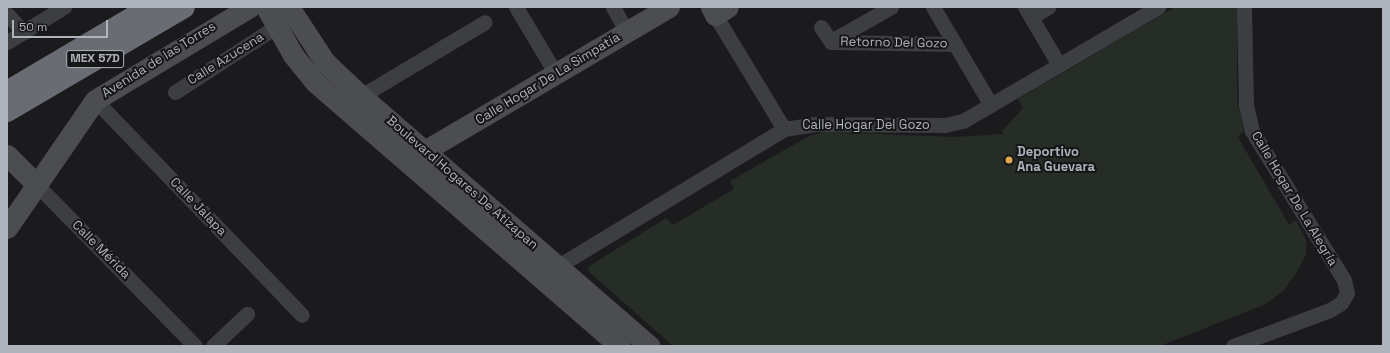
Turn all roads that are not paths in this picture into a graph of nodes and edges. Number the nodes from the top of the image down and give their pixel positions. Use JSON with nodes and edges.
{"nodes":[{"id":1,"x":64,"y":7,"type":"edge"},
{"id":2,"x":151,"y":7,"type":"edge"},
{"id":3,"x":184,"y":7,"type":"edge"},
{"id":4,"x":250,"y":7,"type":"edge"},
{"id":5,"x":266,"y":7,"type":"edge"},
{"id":6,"x":516,"y":7,"type":"edge"},
{"id":7,"x":613,"y":7,"type":"edge"},
{"id":8,"x":669,"y":7,"type":"edge"},
{"id":9,"x":891,"y":7,"type":"edge"},
{"id":10,"x":933,"y":7,"type":"edge"},
{"id":11,"x":1048,"y":7,"type":"edge"},
{"id":12,"x":1158,"y":7,"type":"edge"},
{"id":13,"x":1244,"y":7,"type":"edge"},
{"id":14,"x":295,"y":9,"type":"edge"},
{"id":15,"x":718,"y":10,"type":"edge"},
{"id":16,"x":1028,"y":12,"type":"edge"},
{"id":17,"x":7,"y":14,"type":"edge"},
{"id":18,"x":485,"y":22,"type":"dead end"},
{"id":19,"x":277,"y":26,"type":"junction"},
{"id":20,"x":820,"y":27,"type":"dead end"},
{"id":21,"x":24,"y":32,"type":"junction"},
{"id":22,"x":627,"y":32,"type":"junction"},
{"id":23,"x":7,"y":42,"type":"edge"},
{"id":24,"x":831,"y":42,"type":"junction"},
{"id":25,"x":955,"y":44,"type":"junction"},
{"id":26,"x":1059,"y":65,"type":"junction"},
{"id":27,"x":556,"y":74,"type":"junction"},
{"id":28,"x":7,"y":92,"type":"edge"},
{"id":29,"x":175,"y":92,"type":"dead end"},
{"id":30,"x":361,"y":96,"type":"junction"},
{"id":31,"x":95,"y":100,"type":"junction"},
{"id":32,"x":991,"y":105,"type":"junction"},
{"id":33,"x":7,"y":111,"type":"edge"},
{"id":34,"x":784,"y":129,"type":"junction"},
{"id":35,"x":426,"y":150,"type":"junction"},
{"id":36,"x":8,"y":156,"type":"edge"},
{"id":37,"x":35,"y":183,"type":"junction"},
{"id":38,"x":486,"y":205,"type":"junction"},
{"id":39,"x":473,"y":222,"type":"junction"},
{"id":40,"x":7,"y":228,"type":"edge"},
{"id":41,"x":558,"y":266,"type":"junction"},
{"id":42,"x":247,"y":314,"type":"dead end"},
{"id":43,"x":302,"y":314,"type":"dead end"},
{"id":44,"x":195,"y":346,"type":"edge"},
{"id":45,"x":213,"y":346,"type":"edge"},
{"id":46,"x":620,"y":346,"type":"edge"},
{"id":47,"x":650,"y":346,"type":"edge"},
{"id":48,"x":1233,"y":346,"type":"edge"}],
"edges":[{"from":1,"to":21,"type":"street"},
{"from":2,"to":28,"type":"highway","number":"MEX 57D"},
{"from":3,"to":33,"type":"highway","number":"MEX 57D"},
{"from":4,"to":31,"type":"street","name":"Avenida de las Torres"},
{"from":5,"to":19,"type":"street","name":"Boulevard Hogares De Atizapan"},
{"from":6,"to":27,"type":"street"},
{"from":7,"to":22,"type":"street"},
{"from":8,"to":22,"type":"street","name":"Calle Hogar De La Simpatía"},
{"from":9,"to":24,"type":"street","name":"Retorno Del Gozo"},
{"from":10,"to":25,"type":"street","name":"Retorno Del Gozo"},
{"from":11,"to":16,"type":"street"},
{"from":12,"to":26,"type":"street","name":"Calle Hogar Del Gozo"},
{"from":13,"to":48,"type":"street","name":"Calle Hogar De La Alegría"},
{"from":14,"to":30,"type":"street","name":"Boulevard Hogares De Atizapan"},
{"from":15,"to":34,"type":"street"},
{"from":16,"to":26,"type":"street"},
{"from":17,"to":21,"type":"street"},
{"from":18,"to":30,"type":"street"},
{"from":19,"to":29,"type":"street","name":"Calle Azucena"},
{"from":19,"to":39,"type":"street","name":"Boulevard Hogares De Atizapan"},
{"from":20,"to":24,"type":"street"},
{"from":21,"to":23,"type":"street"},
{"from":22,"to":27,"type":"street","name":"Calle Hogar De La Simpatía"},
{"from":24,"to":25,"type":"street","name":"Retorno Del Gozo"},
{"from":25,"to":32,"type":"street","name":"Retorno Del Gozo"},
{"from":26,"to":32,"type":"street","name":"Calle Hogar Del Gozo"},
{"from":27,"to":35,"type":"street","name":"Calle Hogar De La Simpatía"},
{"from":30,"to":35,"type":"street","name":"Boulevard Hogares De Atizapan"},
{"from":31,"to":37,"type":"street","name":"Avenida de las Torres"},
{"from":31,"to":43,"type":"street","name":"Calle Jalapa"},
{"from":32,"to":34,"type":"street","name":"Calle Hogar Del Gozo"},
{"from":34,"to":41,"type":"street","name":"Calle Hogar Del Gozo"},
{"from":35,"to":38,"type":"street","name":"Boulevard Hogares De Atizapan"},
{"from":36,"to":37,"type":"street","name":"Calle Mérida"},
{"from":37,"to":40,"type":"street","name":"Avenida de las Torres"},
{"from":37,"to":44,"type":"street","name":"Calle Mérida"},
{"from":38,"to":39,"type":"street"},
{"from":38,"to":41,"type":"street","name":"Boulevard Hogares De Atizapan"},
{"from":39,"to":46,"type":"street","name":"Boulevard Hogares De Atizapan"},
{"from":41,"to":47,"type":"street","name":"Boulevard Hogares De Atizapan"},
{"from":42,"to":45,"type":"street"}]}
